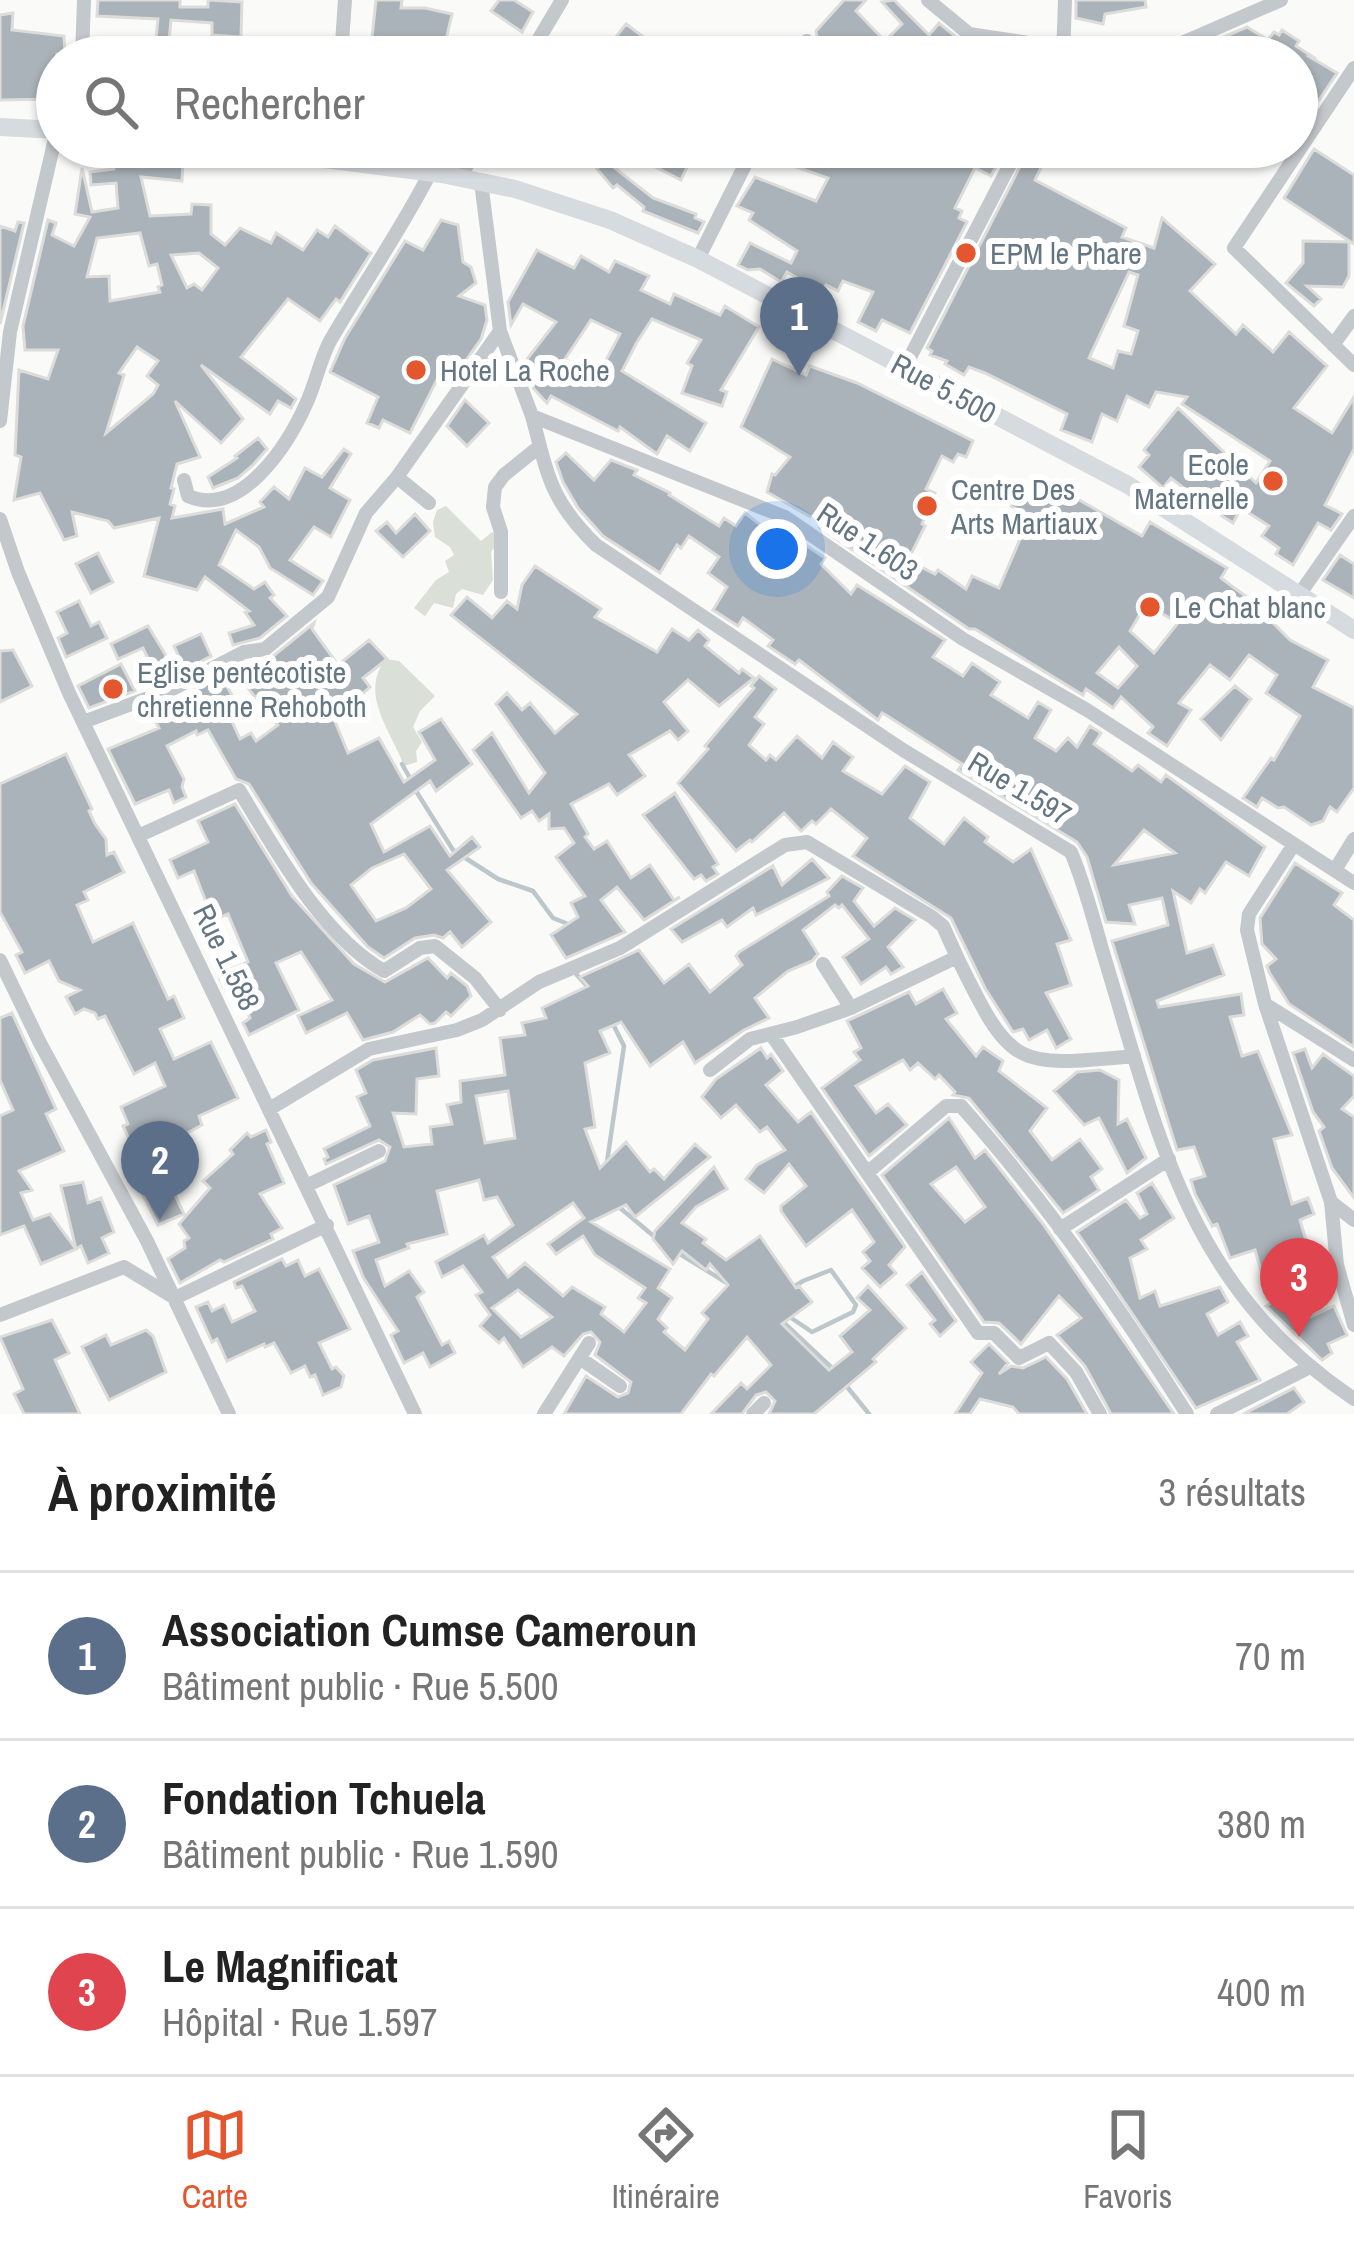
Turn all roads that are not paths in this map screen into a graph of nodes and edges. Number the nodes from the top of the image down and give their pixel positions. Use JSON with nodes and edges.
{"nodes":[{"id":1,"x":84,"y":0,"type":"edge"},
{"id":2,"x":345,"y":0,"type":"edge"},
{"id":3,"x":562,"y":0,"type":"edge"},
{"id":4,"x":928,"y":0,"type":"edge"},
{"id":5,"x":1065,"y":0,"type":"edge"},
{"id":6,"x":1281,"y":1,"type":"edge"},
{"id":7,"x":83,"y":36,"type":"edge"},
{"id":8,"x":342,"y":36,"type":"edge"},
{"id":9,"x":541,"y":36,"type":"edge"},
{"id":10,"x":980,"y":36,"type":"edge"},
{"id":11,"x":1065,"y":36,"type":"edge"},
{"id":12,"x":1199,"y":36,"type":"edge"},
{"id":13,"x":1354,"y":68,"type":"edge"},
{"id":14,"x":1318,"y":122,"type":"edge"},
{"id":15,"x":0,"y":127,"type":"edge"},
{"id":16,"x":36,"y":129,"type":"edge"},
{"id":17,"x":47,"y":168,"type":"edge"},
{"id":18,"x":406,"y":168,"type":"edge"},
{"id":19,"x":465,"y":168,"type":"edge"},
{"id":20,"x":744,"y":168,"type":"edge"},
{"id":21,"x":1007,"y":168,"type":"edge"},
{"id":22,"x":1287,"y":168,"type":"edge"},
{"id":23,"x":430,"y":173,"type":"junction"},
{"id":24,"x":460,"y":178,"type":"junction"},
{"id":25,"x":481,"y":182,"type":"junction"},
{"id":26,"x":698,"y":259,"type":"junction"},
{"id":27,"x":1354,"y":316,"type":"edge"},
{"id":28,"x":5,"y":331,"type":"edge"},
{"id":29,"x":500,"y":331,"type":"junction"},
{"id":30,"x":1333,"y":345,"type":"junction"},
{"id":31,"x":1354,"y":365,"type":"edge"},
{"id":32,"x":905,"y":367,"type":"junction"},
{"id":33,"x":532,"y":416,"type":"junction"},
{"id":34,"x":0,"y":421,"type":"edge"},
{"id":35,"x":540,"y":446,"type":"junction"},
{"id":36,"x":397,"y":477,"type":"junction"},
{"id":37,"x":184,"y":480,"type":"dead end"},
{"id":38,"x":429,"y":502,"type":"dead end"},
{"id":39,"x":1354,"y":516,"type":"edge"},
{"id":40,"x":0,"y":519,"type":"edge"},
{"id":41,"x":501,"y":592,"type":"dead end"},
{"id":42,"x":1299,"y":595,"type":"junction"},
{"id":43,"x":1354,"y":630,"type":"edge"},
{"id":44,"x":83,"y":722,"type":"junction"},
{"id":45,"x":138,"y":836,"type":"junction"},
{"id":46,"x":1354,"y":838,"type":"edge"},
{"id":47,"x":1294,"y":844,"type":"junction"},
{"id":48,"x":1335,"y":870,"type":"junction"},
{"id":49,"x":1354,"y":883,"type":"edge"},
{"id":50,"x":957,"y":957,"type":"junction"},
{"id":51,"x":0,"y":960,"type":"edge"},
{"id":52,"x":823,"y":964,"type":"dead end"},
{"id":53,"x":1265,"y":1004,"type":"junction"},
{"id":54,"x":850,"y":1008,"type":"junction"},
{"id":55,"x":500,"y":1010,"type":"junction"},
{"id":56,"x":772,"y":1034,"type":"junction"},
{"id":57,"x":1134,"y":1056,"type":"junction"},
{"id":58,"x":1354,"y":1060,"type":"edge"},
{"id":59,"x":710,"y":1070,"type":"dead end"},
{"id":60,"x":271,"y":1108,"type":"junction"},
{"id":61,"x":379,"y":1151,"type":"dead end"},
{"id":62,"x":1169,"y":1159,"type":"junction"},
{"id":63,"x":867,"y":1173,"type":"junction"},
{"id":64,"x":308,"y":1185,"type":"junction"},
{"id":65,"x":1331,"y":1202,"type":"junction"},
{"id":66,"x":1354,"y":1220,"type":"edge"},
{"id":67,"x":327,"y":1225,"type":"junction"},
{"id":68,"x":1060,"y":1229,"type":"junction"},
{"id":69,"x":175,"y":1298,"type":"junction"},
{"id":70,"x":0,"y":1315,"type":"edge"},
{"id":71,"x":1354,"y":1325,"type":"edge"},
{"id":72,"x":589,"y":1343,"type":"dead end"},
{"id":73,"x":581,"y":1359,"type":"junction"},
{"id":74,"x":1308,"y":1368,"type":"junction"},
{"id":75,"x":620,"y":1386,"type":"dead end"},
{"id":76,"x":1354,"y":1399,"type":"edge"},
{"id":77,"x":229,"y":1414,"type":"edge"},
{"id":78,"x":415,"y":1414,"type":"edge"},
{"id":79,"x":544,"y":1414,"type":"edge"},
{"id":80,"x":1100,"y":1414,"type":"edge"},
{"id":81,"x":1186,"y":1414,"type":"edge"},
{"id":82,"x":1217,"y":1414,"type":"edge"}],
"edges":[{"from":1,"to":7,"type":"street"},
{"from":2,"to":8,"type":"street"},
{"from":3,"to":9,"type":"street"},
{"from":4,"to":10,"type":"street"},
{"from":5,"to":11,"type":"street"},
{"from":6,"to":12,"type":"street"},
{"from":13,"to":14,"type":"street"},
{"from":15,"to":16,"type":"main road"},
{"from":17,"to":28,"type":"street"},
{"from":18,"to":23,"type":"main road","name":"Rue 5.500"},
{"from":19,"to":24,"type":"street"},
{"from":20,"to":26,"type":"street"},
{"from":21,"to":32,"type":"street"},
{"from":22,"to":30,"type":"street"},
{"from":23,"to":24,"type":"main road","name":"Rue 5.500"},
{"from":23,"to":37,"type":"street"},
{"from":24,"to":25,"type":"main road","name":"Rue 5.500"},
{"from":25,"to":26,"type":"main road","name":"Rue 5.500"},
{"from":25,"to":29,"type":"street"},
{"from":26,"to":32,"type":"main road","name":"Rue 5.500"},
{"from":27,"to":30,"type":"street"},
{"from":28,"to":34,"type":"street"},
{"from":29,"to":33,"type":"street"},
{"from":29,"to":36,"type":"street"},
{"from":30,"to":31,"type":"street"},
{"from":32,"to":42,"type":"main road","name":"Rue 5.500"},
{"from":33,"to":35,"type":"street","name":"Rue 1.597"},
{"from":33,"to":47,"type":"street","name":"Rue 1.603"},
{"from":35,"to":41,"type":"street"},
{"from":35,"to":57,"type":"street","name":"Rue 1.597"},
{"from":36,"to":38,"type":"street"},
{"from":36,"to":44,"type":"street"},
{"from":39,"to":42,"type":"street"},
{"from":40,"to":44,"type":"street","name":"Rue 1.588"},
{"from":42,"to":43,"type":"main road","name":"Rue 5.500"},
{"from":44,"to":45,"type":"street","name":"Rue 1.588"},
{"from":45,"to":55,"type":"street"},
{"from":45,"to":60,"type":"street","name":"Rue 1.588"},
{"from":46,"to":48,"type":"street"},
{"from":47,"to":48,"type":"street","name":"Rue 1.603"},
{"from":47,"to":53,"type":"street"},
{"from":48,"to":49,"type":"street","name":"Rue 1.603"},
{"from":50,"to":54,"type":"street"},
{"from":50,"to":55,"type":"street"},
{"from":50,"to":57,"type":"street"},
{"from":51,"to":69,"type":"street"},
{"from":52,"to":54,"type":"street"},
{"from":53,"to":58,"type":"street"},
{"from":53,"to":65,"type":"street"},
{"from":54,"to":56,"type":"street"},
{"from":55,"to":60,"type":"street"},
{"from":56,"to":59,"type":"street"},
{"from":56,"to":63,"type":"street"},
{"from":57,"to":62,"type":"street","name":"Rue 1.597"},
{"from":60,"to":64,"type":"street","name":"Rue 1.588"},
{"from":61,"to":64,"type":"street"},
{"from":62,"to":68,"type":"street"},
{"from":62,"to":74,"type":"street","name":"Rue 1.597"},
{"from":63,"to":68,"type":"street"},
{"from":63,"to":80,"type":"street"},
{"from":64,"to":67,"type":"street","name":"Rue 1.588"},
{"from":65,"to":66,"type":"street"},
{"from":65,"to":71,"type":"street"},
{"from":67,"to":69,"type":"street"},
{"from":67,"to":78,"type":"street","name":"Rue 1.588"},
{"from":68,"to":81,"type":"street"},
{"from":69,"to":70,"type":"street"},
{"from":69,"to":77,"type":"street"},
{"from":72,"to":73,"type":"street"},
{"from":73,"to":75,"type":"street"},
{"from":73,"to":79,"type":"street"},
{"from":74,"to":76,"type":"street","name":"Rue 1.597"},
{"from":74,"to":82,"type":"street"}]}
